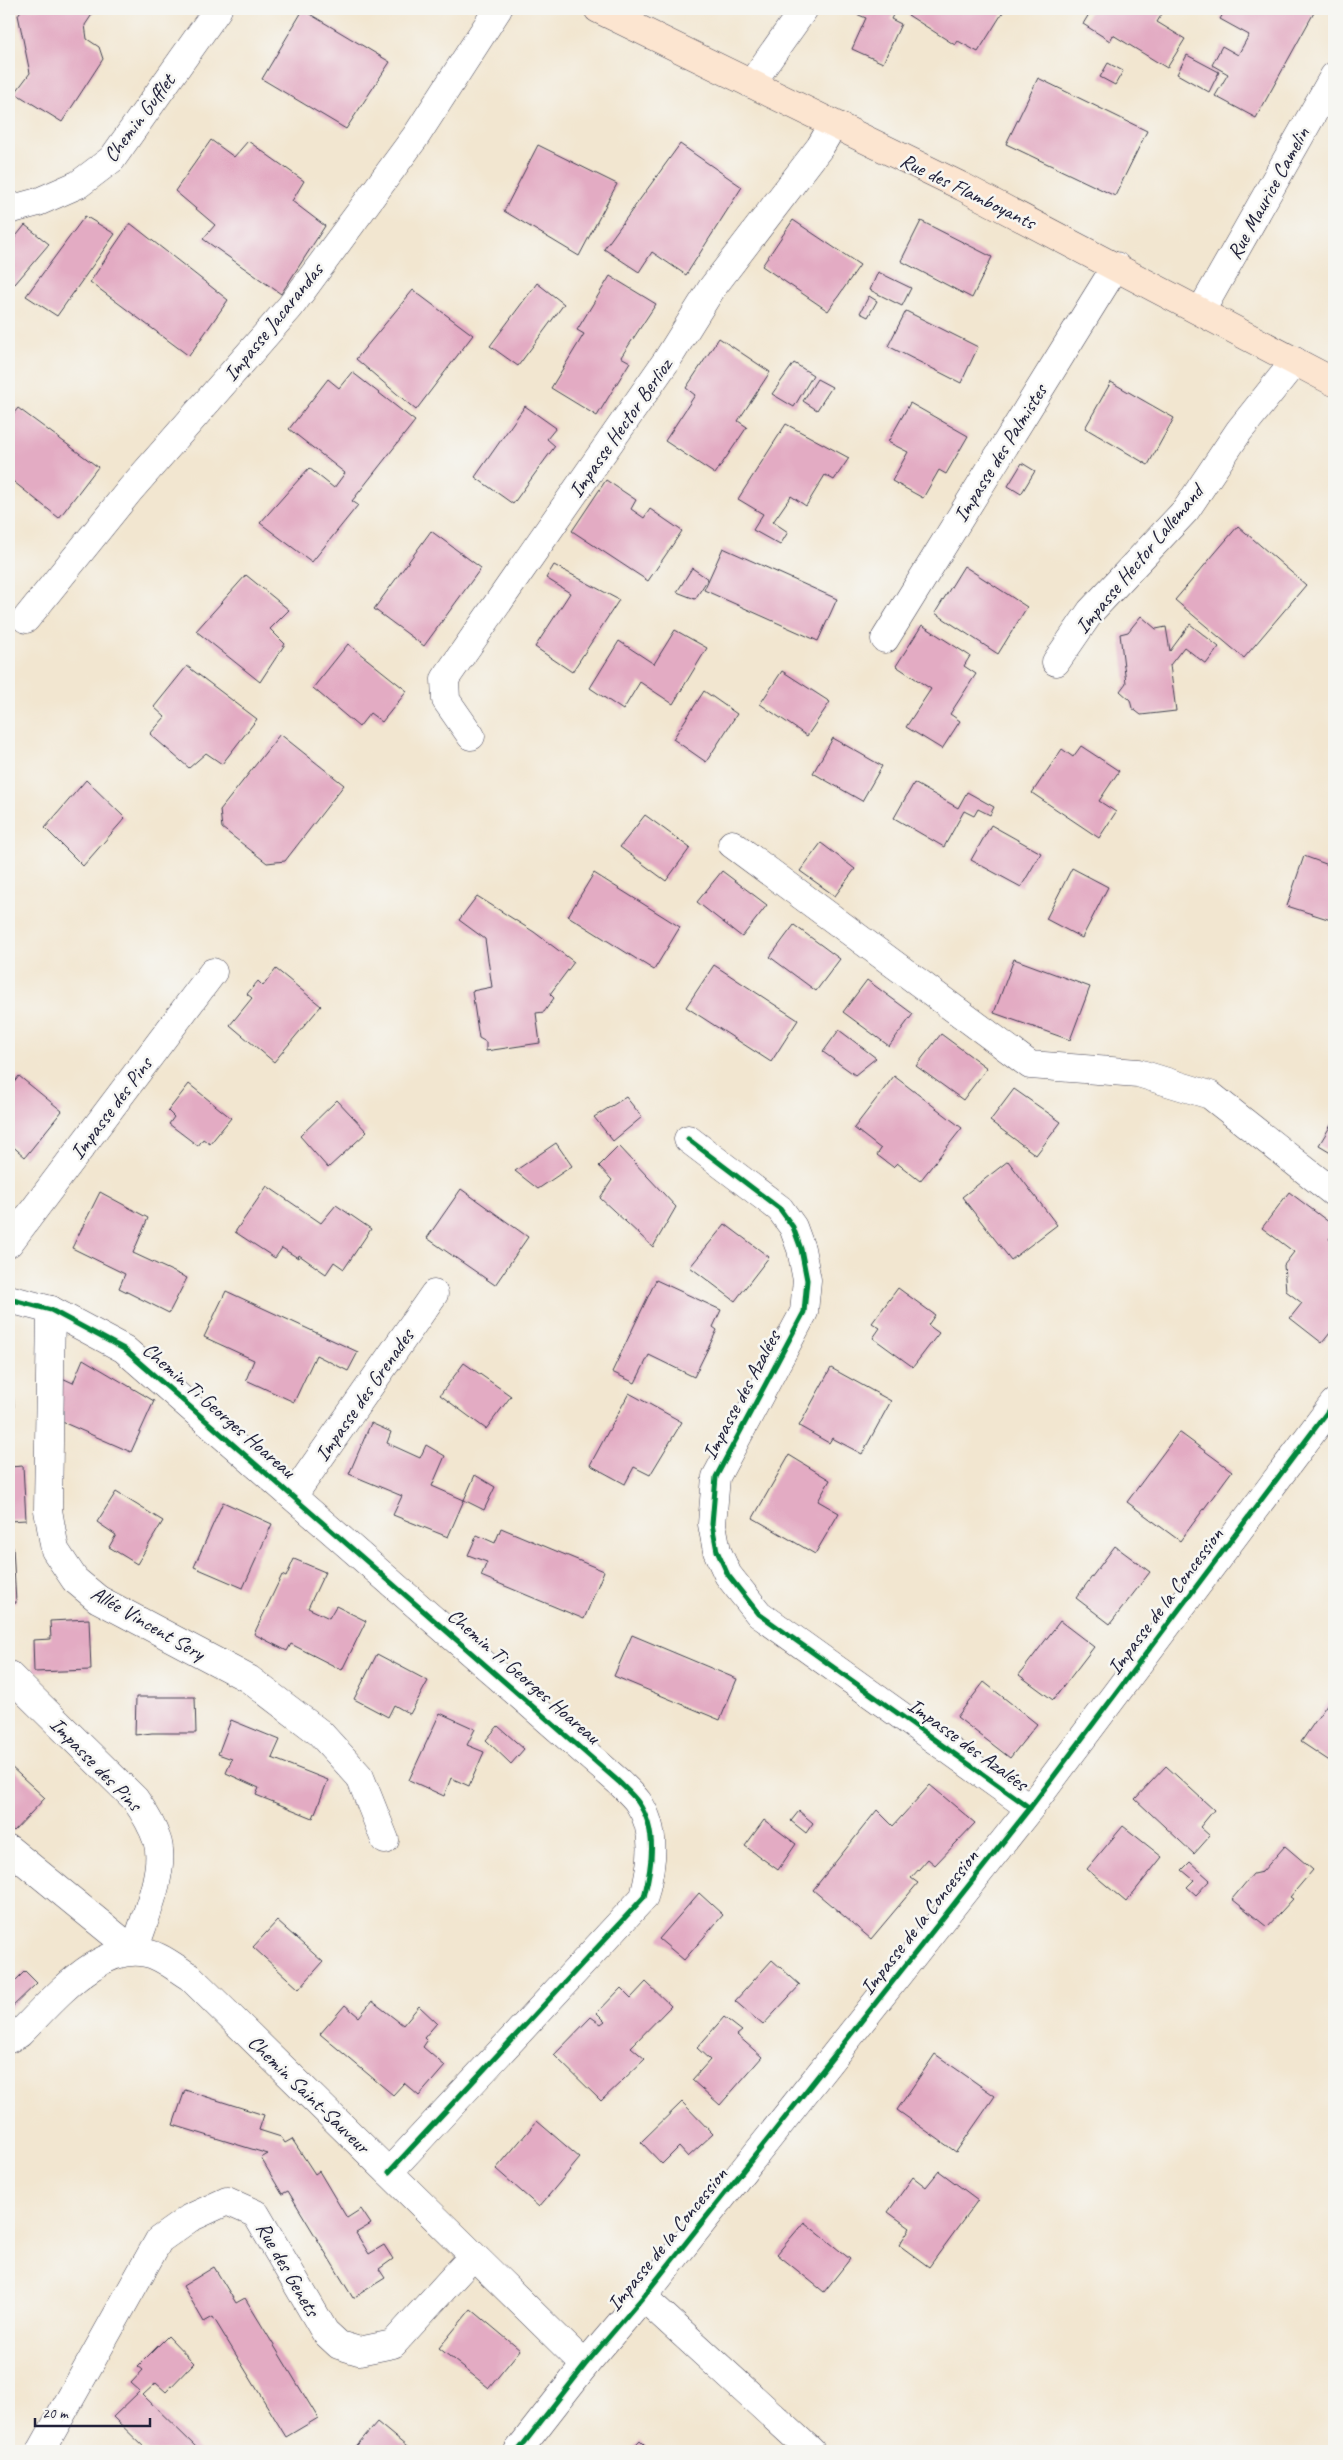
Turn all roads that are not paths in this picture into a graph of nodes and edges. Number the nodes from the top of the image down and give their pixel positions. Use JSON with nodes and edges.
{"nodes":[{"id":1,"x":218,"y":9,"type":"edge"},
{"id":2,"x":498,"y":9,"type":"edge"},
{"id":3,"x":598,"y":9,"type":"edge"},
{"id":4,"x":804,"y":9,"type":"edge"},
{"id":5,"x":1334,"y":76,"type":"edge"},
{"id":6,"x":750,"y":84,"type":"junction"},
{"id":7,"x":832,"y":125,"type":"junction"},
{"id":8,"x":9,"y":210,"type":"edge"},
{"id":9,"x":1116,"y":266,"type":"junction"},
{"id":10,"x":1201,"y":311,"type":"junction"},
{"id":11,"x":1295,"y":361,"type":"junction"},
{"id":12,"x":1334,"y":382,"type":"edge"},
{"id":13,"x":26,"y":619,"type":"dead end"},
{"id":14,"x":884,"y":639,"type":"dead end"},
{"id":15,"x":1056,"y":662,"type":"dead end"},
{"id":16,"x":471,"y":736,"type":"dead end"},
{"id":17,"x":732,"y":844,"type":"dead end"},
{"id":18,"x":214,"y":972,"type":"dead end"},
{"id":19,"x":688,"y":1139,"type":"dead end"},
{"id":20,"x":1334,"y":1193,"type":"edge"},
{"id":21,"x":9,"y":1243,"type":"edge"},
{"id":22,"x":434,"y":1294,"type":"dead end"},
{"id":23,"x":9,"y":1299,"type":"edge"},
{"id":24,"x":51,"y":1310,"type":"junction"},
{"id":25,"x":1334,"y":1403,"type":"edge"},
{"id":26,"x":293,"y":1496,"type":"junction"},
{"id":27,"x":9,"y":1675,"type":"edge"},
{"id":28,"x":1030,"y":1808,"type":"junction"},
{"id":29,"x":385,"y":1840,"type":"dead end"},
{"id":30,"x":9,"y":1849,"type":"edge"},
{"id":31,"x":134,"y":1951,"type":"junction"},
{"id":32,"x":9,"y":2039,"type":"edge"},
{"id":33,"x":389,"y":2172,"type":"junction"},
{"id":34,"x":473,"y":2256,"type":"junction"},
{"id":35,"x":643,"y":2297,"type":"junction"},
{"id":36,"x":585,"y":2365,"type":"junction"},
{"id":37,"x":41,"y":2451,"type":"edge"},
{"id":38,"x":518,"y":2451,"type":"edge"},
{"id":39,"x":811,"y":2451,"type":"edge"}],
"edges":[{"from":1,"to":8,"type":"street","name":"Chemin Gufflet"},
{"from":2,"to":13,"type":"street","name":"Impasse Jacarandas"},
{"from":3,"to":6,"type":"main road","name":"Rue des Flamboyants"},
{"from":4,"to":6,"type":"street"},
{"from":5,"to":10,"type":"street","name":"Rue Maurice Camelin"},
{"from":6,"to":7,"type":"main road","name":"Rue des Flamboyants"},
{"from":7,"to":9,"type":"main road","name":"Rue des Flamboyants"},
{"from":7,"to":16,"type":"street","name":"Impasse Hector Berlioz"},
{"from":9,"to":10,"type":"main road","name":"Rue des Flamboyants"},
{"from":9,"to":14,"type":"street","name":"Impasse des Palmistes"},
{"from":10,"to":11,"type":"main road","name":"Rue des Flamboyants"},
{"from":11,"to":12,"type":"main road","name":"Rue des Flamboyants"},
{"from":11,"to":15,"type":"street","name":"Impasse Hector Lallemand"},
{"from":17,"to":20,"type":"street"},
{"from":18,"to":21,"type":"street","name":"Impasse des Pins"},
{"from":19,"to":28,"type":"street","name":"Impasse des Azalées"},
{"from":22,"to":26,"type":"street","name":"Impasse des Grenades"},
{"from":23,"to":24,"type":"street","name":"Chemin Ti Georges Hoareau"},
{"from":24,"to":26,"type":"street","name":"Chemin Ti Georges Hoareau"},
{"from":24,"to":29,"type":"street","name":"Allée Vincent Sery"},
{"from":25,"to":28,"type":"street","name":"Impasse de la Concession"},
{"from":26,"to":33,"type":"street","name":"Chemin Ti Georges Hoareau"},
{"from":27,"to":31,"type":"street","name":"Impasse des Pins"},
{"from":28,"to":35,"type":"street","name":"Impasse de la Concession"},
{"from":30,"to":31,"type":"street"},
{"from":31,"to":32,"type":"street","name":"Chemin Saint-Sauveur"},
{"from":31,"to":33,"type":"street","name":"Chemin Saint-Sauveur"},
{"from":33,"to":34,"type":"street","name":"Chemin Saint-Sauveur"},
{"from":34,"to":36,"type":"street","name":"Chemin Saint-Sauveur"},
{"from":34,"to":37,"type":"street","name":"Rue des Genets"},
{"from":35,"to":36,"type":"street","name":"Impasse de la Concession"},
{"from":35,"to":39,"type":"street"},
{"from":36,"to":38,"type":"street","name":"Impasse de la Concession"}]}
